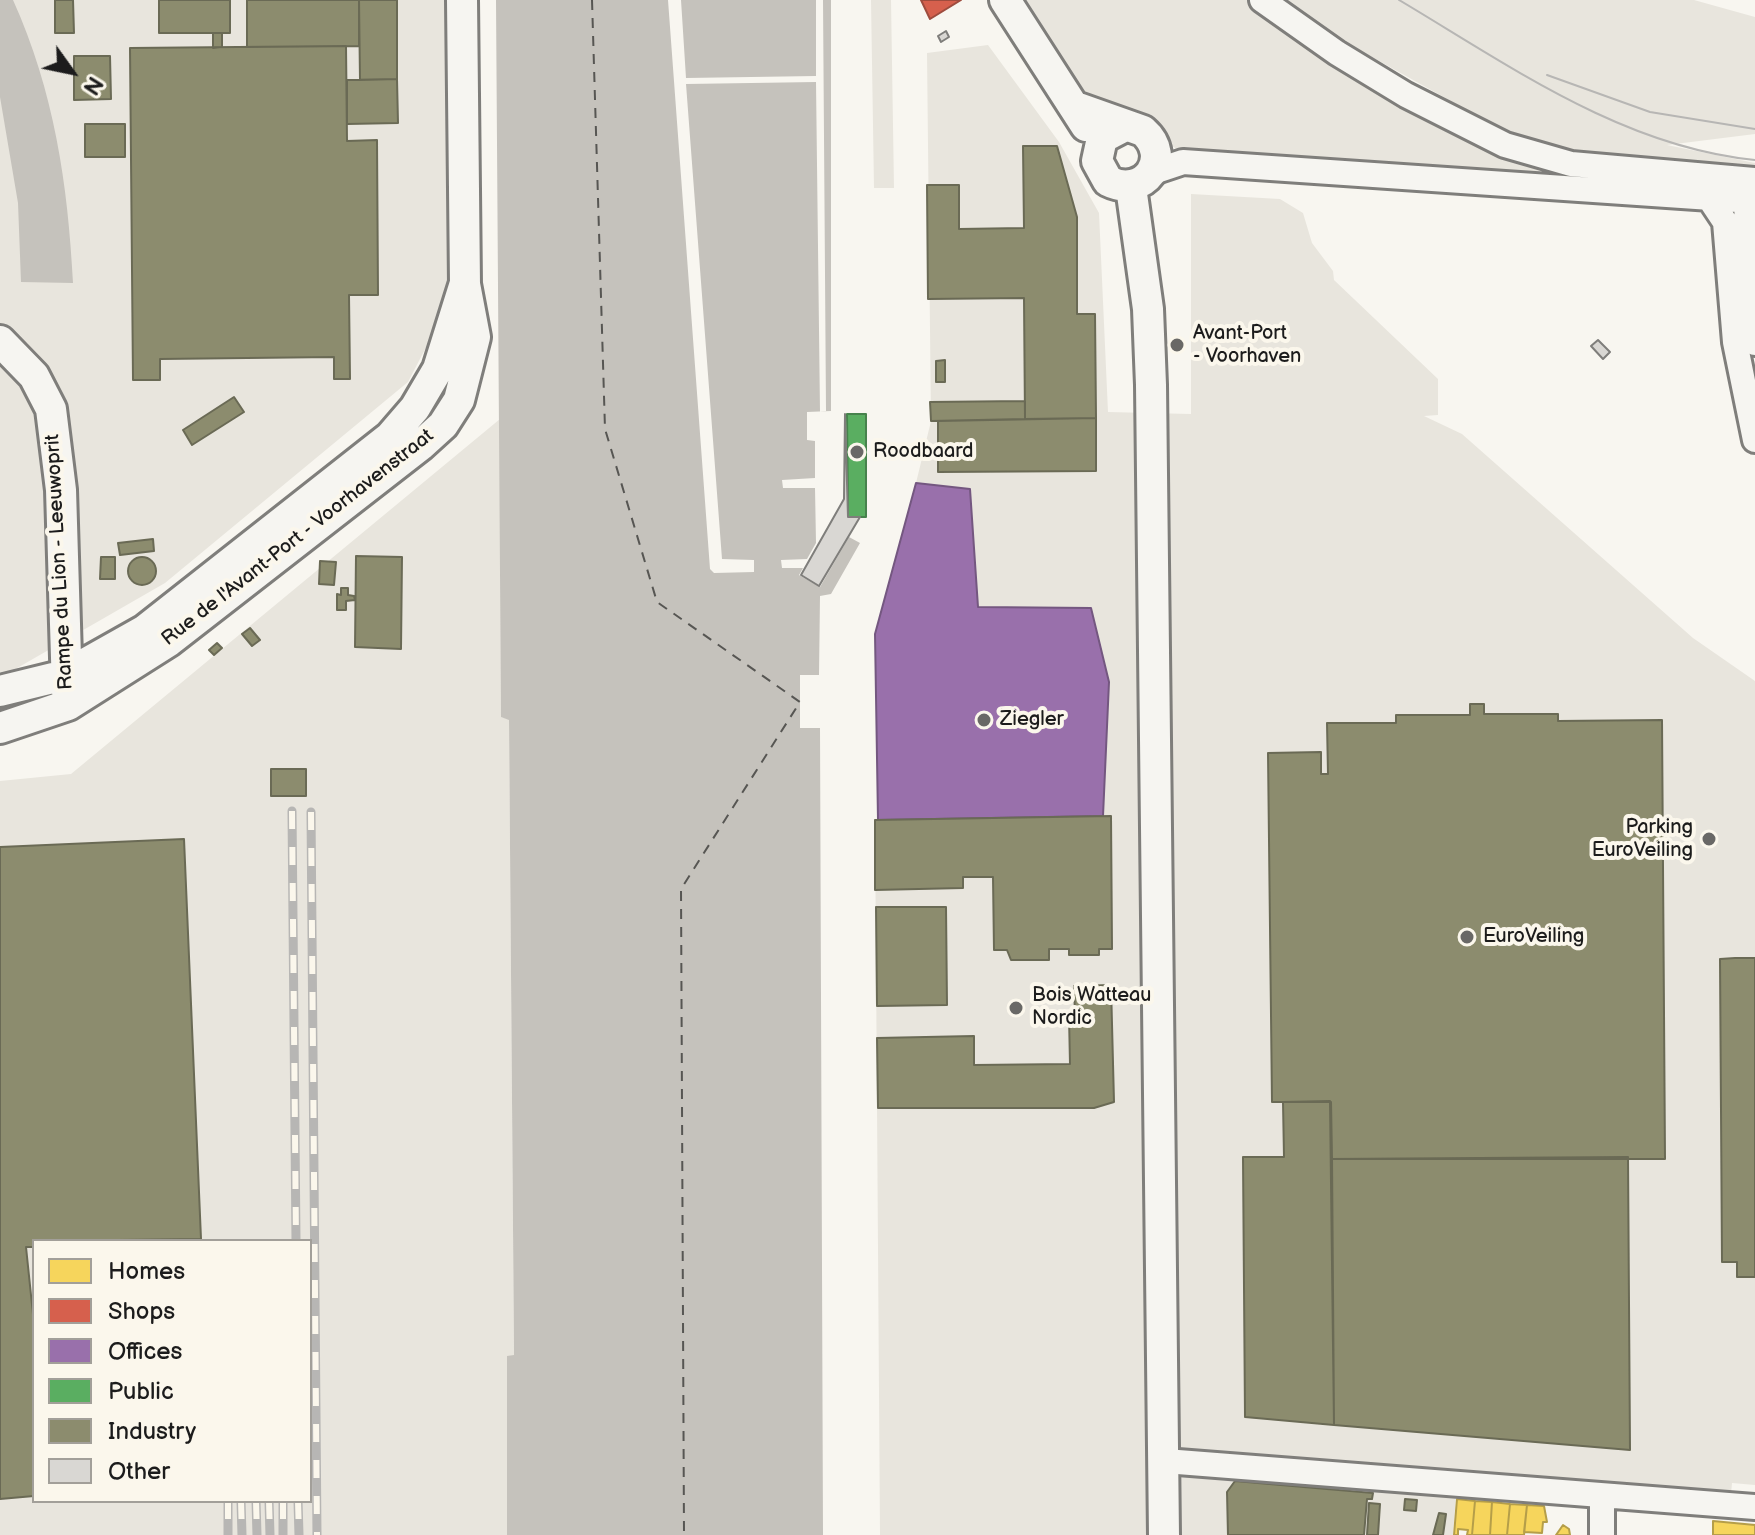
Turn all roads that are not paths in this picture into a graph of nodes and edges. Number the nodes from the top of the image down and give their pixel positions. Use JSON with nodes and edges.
{"nodes":[{"id":1,"x":462,"y":0,"type":"edge"},
{"id":2,"x":1005,"y":0,"type":"edge"},
{"id":3,"x":1262,"y":0,"type":"edge"},
{"id":4,"x":1078,"y":108,"type":"junction"},
{"id":5,"x":1123,"y":127,"type":"junction"},
{"id":6,"x":1098,"y":149,"type":"junction"},
{"id":7,"x":1146,"y":168,"type":"junction"},
{"id":8,"x":1752,"y":194,"type":"edge"},
{"id":9,"x":1709,"y":198,"type":"junction"},
{"id":10,"x":465,"y":284,"type":"junction"},
{"id":11,"x":0,"y":341,"type":"edge"},
{"id":12,"x":1755,"y":343,"type":"edge"},
{"id":13,"x":1755,"y":440,"type":"edge"},
{"id":14,"x":65,"y":675,"type":"junction"},
{"id":15,"x":0,"y":691,"type":"edge"},
{"id":16,"x":68,"y":705,"type":"junction"},
{"id":17,"x":0,"y":728,"type":"edge"},
{"id":18,"x":1165,"y":1461,"type":"junction"},
{"id":19,"x":1602,"y":1496,"type":"junction"},
{"id":20,"x":1755,"y":1507,"type":"edge"},
{"id":21,"x":1164,"y":1535,"type":"edge"},
{"id":22,"x":1602,"y":1535,"type":"edge"}],
"edges":[{"from":1,"to":10,"type":"main road"},
{"from":2,"to":4,"type":"main road"},
{"from":3,"to":8,"type":"street"},
{"from":4,"to":5,"type":"main road"},
{"from":4,"to":6,"type":"main road"},
{"from":5,"to":6,"type":"main road"},
{"from":5,"to":7,"type":"main road"},
{"from":6,"to":7,"type":"main road"},
{"from":7,"to":9,"type":"street"},
{"from":7,"to":18,"type":"main road"},
{"from":8,"to":9,"type":"street"},
{"from":8,"to":12,"type":"street"},
{"from":9,"to":13,"type":"street"},
{"from":10,"to":14,"type":"main road","name":"Rue de l'Avant-Port - Voorhavenstraat"},
{"from":10,"to":16,"type":"main road","name":"Rue de l'Avant-Port - Voorhavenstraat"},
{"from":11,"to":14,"type":"main road","name":"Rampe du Lion - Leeuwoprit"},
{"from":14,"to":15,"type":"main road","name":"Rue de l'Avant-Port - Voorhavenstraat"},
{"from":14,"to":16,"type":"main road","name":"Rampe du Lion - Leeuwoprit"},
{"from":16,"to":17,"type":"main road","name":"Rue de l'Avant-Port - Voorhavenstraat"},
{"from":18,"to":19,"type":"street"},
{"from":18,"to":21,"type":"main road"},
{"from":19,"to":20,"type":"street"},
{"from":19,"to":22,"type":"street"}]}
